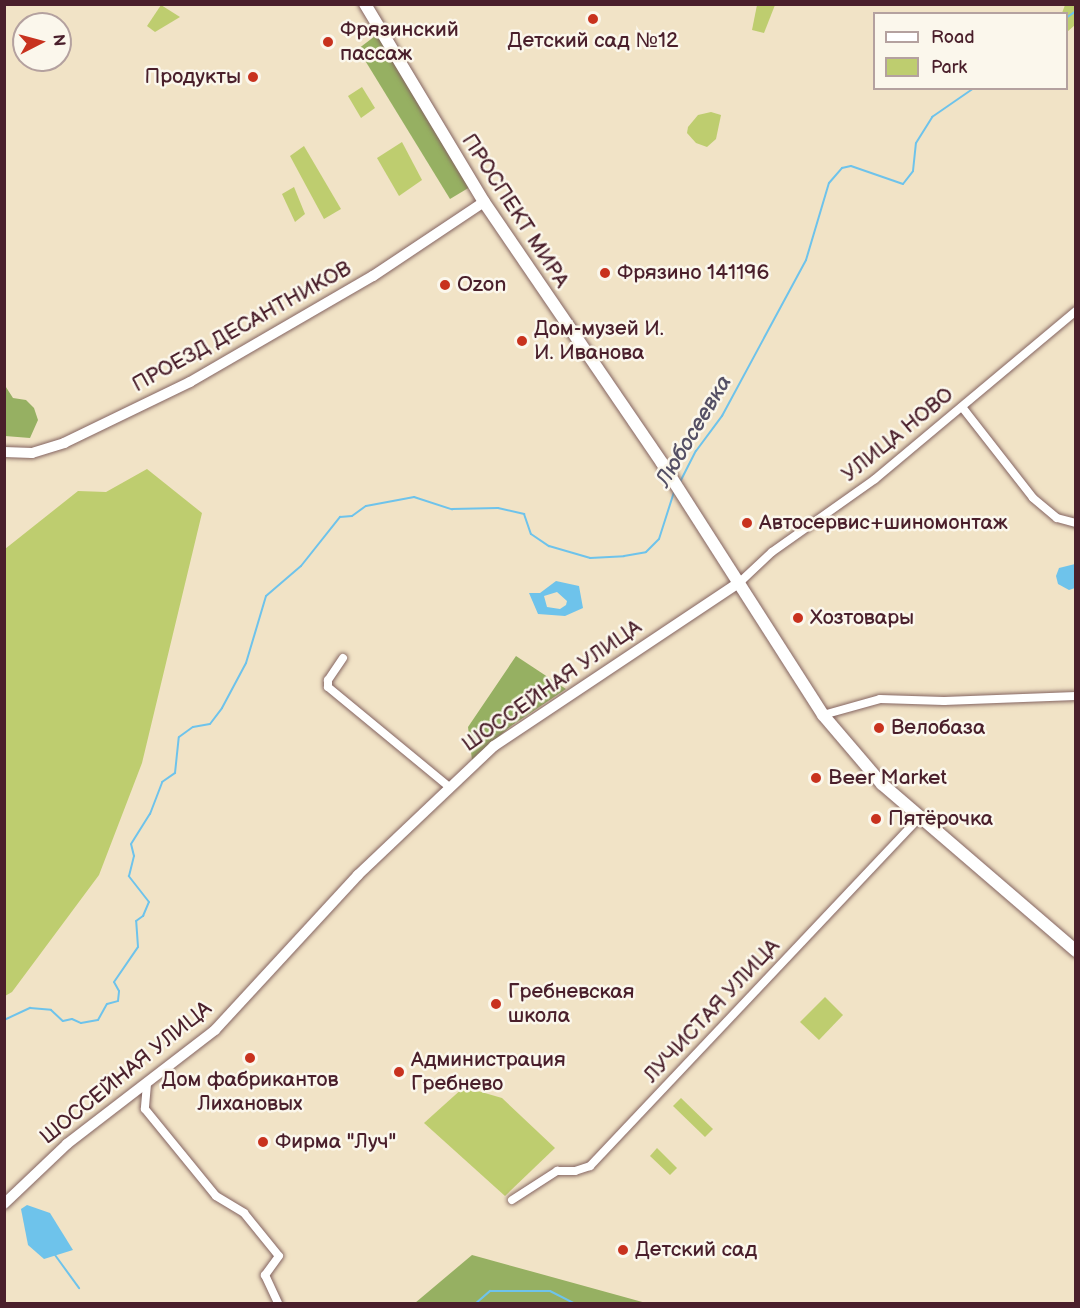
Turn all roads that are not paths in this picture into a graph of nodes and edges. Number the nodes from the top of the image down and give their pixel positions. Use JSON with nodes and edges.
{"nodes":[{"id":1,"x":365,"y":4,"type":"edge"},
{"id":2,"x":484,"y":202,"type":"junction"},
{"id":3,"x":1076,"y":311,"type":"edge"},
{"id":4,"x":962,"y":407,"type":"junction"},
{"id":5,"x":4,"y":452,"type":"edge"},
{"id":6,"x":1076,"y":523,"type":"edge"},
{"id":7,"x":740,"y":582,"type":"junction"},
{"id":8,"x":343,"y":658,"type":"dead end"},
{"id":9,"x":1076,"y":696,"type":"edge"},
{"id":10,"x":823,"y":715,"type":"junction"},
{"id":11,"x":448,"y":786,"type":"junction"},
{"id":12,"x":920,"y":817,"type":"junction"},
{"id":13,"x":1076,"y":951,"type":"edge"},
{"id":14,"x":147,"y":1084,"type":"junction"},
{"id":15,"x":512,"y":1200,"type":"dead end"},
{"id":16,"x":5,"y":1202,"type":"edge"},
{"id":17,"x":278,"y":1303,"type":"edge"}],
"edges":[{"from":1,"to":2,"type":"main road","name":"ПРОСПЕКТ МИРА"},
{"from":2,"to":5,"type":"street","name":"ПРОЕЗД ДЕСАНТНИКОВ"},
{"from":2,"to":7,"type":"main road","name":"ПРОСПЕКТ МИРА"},
{"from":3,"to":4,"type":"street","name":"УЛИЦА НОВО"},
{"from":4,"to":6,"type":"street"},
{"from":4,"to":7,"type":"street","name":"УЛИЦА НОВО"},
{"from":7,"to":10,"type":"main road"},
{"from":7,"to":11,"type":"street","name":"ШОССЕЙНАЯ УЛИЦА"},
{"from":8,"to":11,"type":"street"},
{"from":9,"to":10,"type":"street"},
{"from":10,"to":12,"type":"main road"},
{"from":11,"to":14,"type":"street","name":"ШОССЕЙНАЯ УЛИЦА"},
{"from":12,"to":13,"type":"main road"},
{"from":12,"to":15,"type":"street","name":"ЛУЧИСТАЯ УЛИЦА"},
{"from":14,"to":16,"type":"street","name":"ШОССЕЙНАЯ УЛИЦА"},
{"from":14,"to":17,"type":"street"}]}
